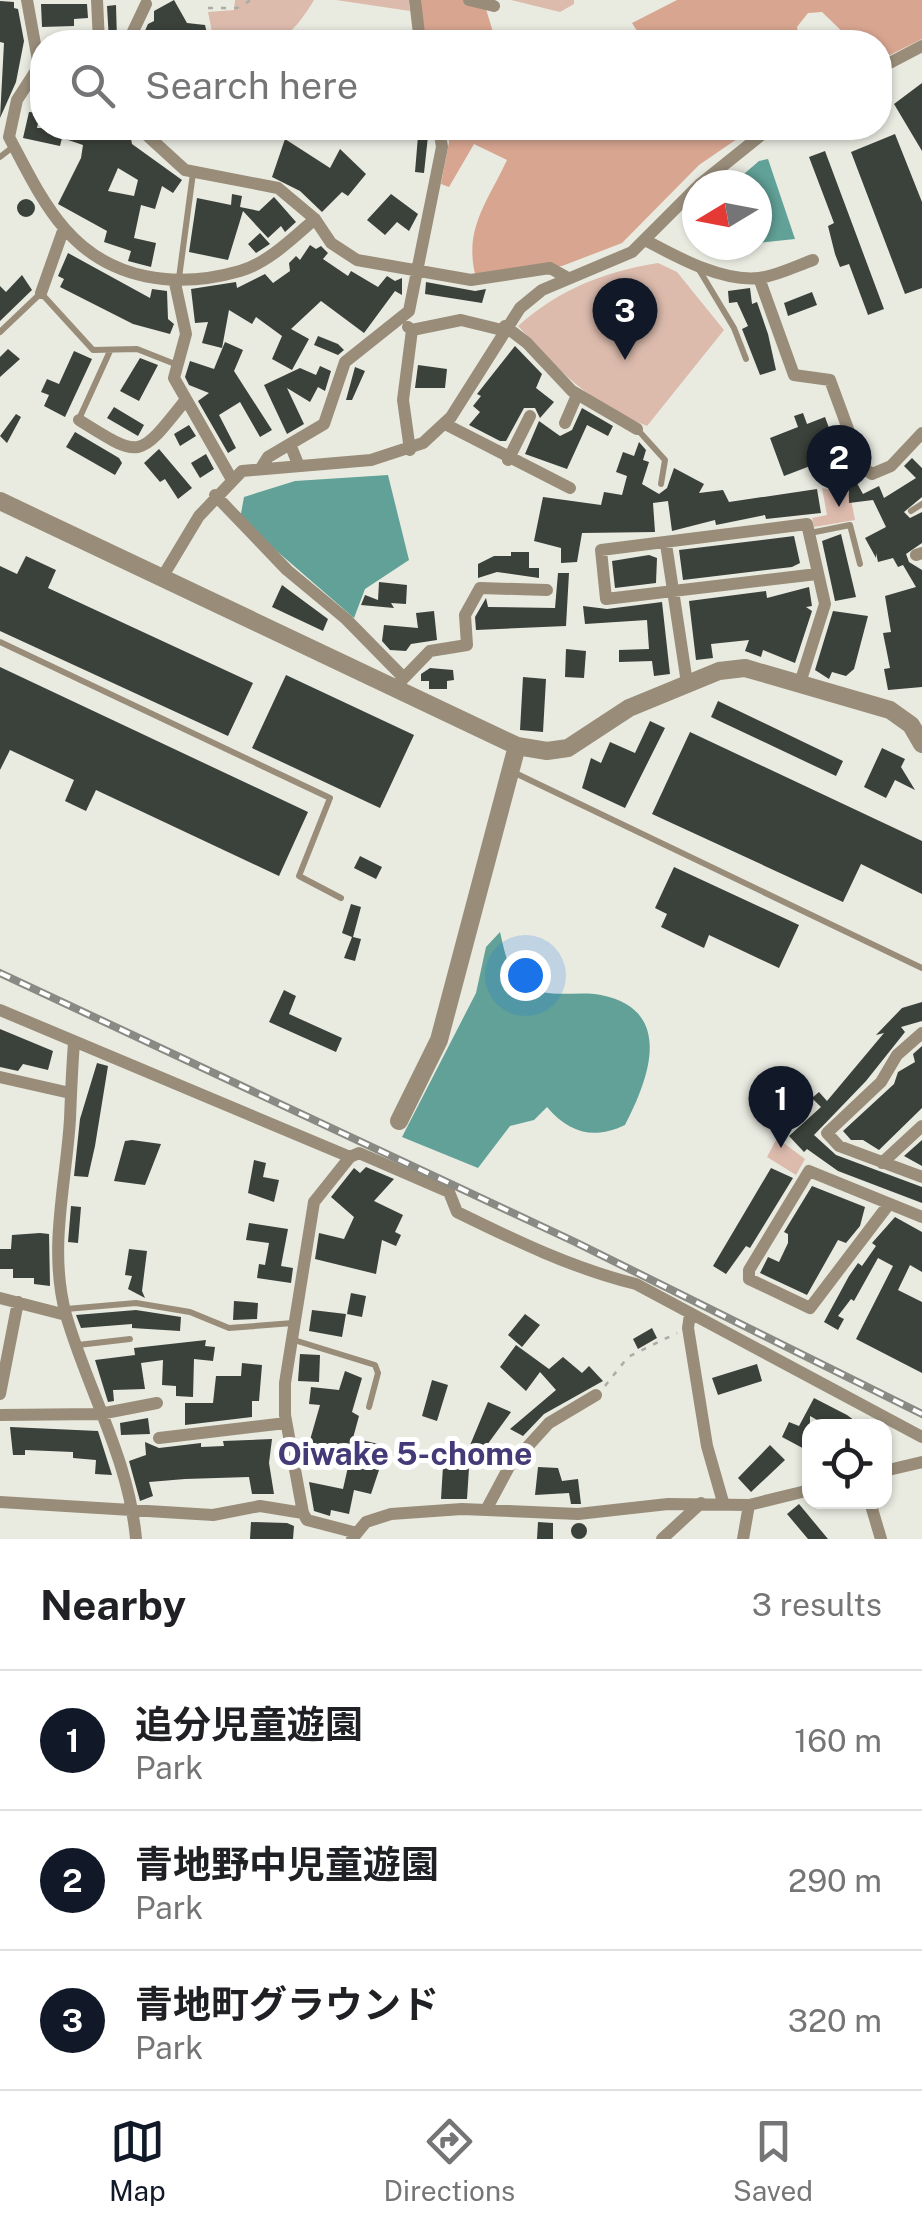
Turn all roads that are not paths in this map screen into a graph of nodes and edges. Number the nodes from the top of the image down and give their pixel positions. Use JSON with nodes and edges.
{"nodes":[{"id":1,"x":27,"y":0,"type":"edge"},
{"id":2,"x":98,"y":0,"type":"edge"},
{"id":3,"x":416,"y":0,"type":"edge"},
{"id":4,"x":469,"y":0,"type":"edge"},
{"id":5,"x":146,"y":4,"type":"dead end"},
{"id":6,"x":494,"y":6,"type":"dead end"},
{"id":7,"x":34,"y":30,"type":"edge"},
{"id":8,"x":99,"y":30,"type":"edge"},
{"id":9,"x":134,"y":30,"type":"edge"},
{"id":10,"x":419,"y":30,"type":"edge"},
{"id":11,"x":922,"y":46,"type":"edge"},
{"id":12,"x":892,"y":62,"type":"edge"},
{"id":13,"x":30,"y":85,"type":"edge"},
{"id":14,"x":149,"y":140,"type":"edge"},
{"id":15,"x":441,"y":140,"type":"edge"},
{"id":16,"x":755,"y":140,"type":"edge"},
{"id":17,"x":14,"y":146,"type":"junction"},
{"id":18,"x":0,"y":157,"type":"edge"},
{"id":19,"x":718,"y":170,"type":"edge"},
{"id":20,"x":193,"y":173,"type":"junction"},
{"id":21,"x":682,"y":202,"type":"edge"},
{"id":22,"x":316,"y":219,"type":"junction"},
{"id":23,"x":64,"y":228,"type":"junction"},
{"id":24,"x":645,"y":240,"type":"junction"},
{"id":25,"x":813,"y":260,"type":"dead end"},
{"id":26,"x":697,"y":264,"type":"junction"},
{"id":27,"x":420,"y":273,"type":"junction"},
{"id":28,"x":568,"y":278,"type":"junction"},
{"id":29,"x":759,"y":278,"type":"junction"},
{"id":30,"x":177,"y":281,"type":"junction"},
{"id":31,"x":41,"y":293,"type":"junction"},
{"id":32,"x":407,"y":326,"type":"junction"},
{"id":33,"x":504,"y":328,"type":"junction"},
{"id":34,"x":0,"y":332,"type":"edge"},
{"id":35,"x":110,"y":352,"type":"junction"},
{"id":36,"x":746,"y":359,"type":"dead end"},
{"id":37,"x":176,"y":364,"type":"junction"},
{"id":38,"x":577,"y":395,"type":"junction"},
{"id":39,"x":184,"y":402,"type":"junction"},
{"id":40,"x":530,"y":416,"type":"dead end"},
{"id":41,"x":79,"y":420,"type":"joint"},
{"id":42,"x":565,"y":423,"type":"dead end"},
{"id":43,"x":445,"y":424,"type":"junction"},
{"id":44,"x":637,"y":429,"type":"joint"},
{"id":45,"x":922,"y":432,"type":"edge"},
{"id":46,"x":290,"y":444,"type":"junction"},
{"id":47,"x":410,"y":450,"type":"junction"},
{"id":48,"x":508,"y":460,"type":"junction"},
{"id":49,"x":298,"y":464,"type":"junction"},
{"id":50,"x":262,"y":468,"type":"junction"},
{"id":51,"x":231,"y":478,"type":"junction"},
{"id":52,"x":661,"y":484,"type":"dead end"},
{"id":53,"x":570,"y":488,"type":"dead end"},
{"id":54,"x":214,"y":495,"type":"junction"},
{"id":55,"x":0,"y":500,"type":"edge"},
{"id":56,"x":922,"y":504,"type":"edge"},
{"id":57,"x":910,"y":511,"type":"dead end"},
{"id":58,"x":809,"y":533,"type":"junction"},
{"id":59,"x":666,"y":544,"type":"junction"},
{"id":60,"x":860,"y":564,"type":"dead end"},
{"id":61,"x":818,"y":574,"type":"junction"},
{"id":62,"x":163,"y":576,"type":"junction"},
{"id":63,"x":547,"y":590,"type":"dead end"},
{"id":64,"x":673,"y":592,"type":"junction"},
{"id":65,"x":0,"y":642,"type":"edge"},
{"id":66,"x":686,"y":683,"type":"junction"},
{"id":67,"x":800,"y":683,"type":"junction"},
{"id":68,"x":399,"y":684,"type":"junction"},
{"id":69,"x":922,"y":744,"type":"edge"},
{"id":70,"x":518,"y":746,"type":"junction"},
{"id":71,"x":512,"y":772,"type":"junction"},
{"id":72,"x":341,"y":898,"type":"dead end"},
{"id":73,"x":922,"y":968,"type":"edge"},
{"id":74,"x":0,"y":1010,"type":"edge"},
{"id":75,"x":922,"y":1033,"type":"edge"},
{"id":76,"x":74,"y":1042,"type":"junction"},
{"id":77,"x":0,"y":1078,"type":"edge"},
{"id":78,"x":70,"y":1093,"type":"junction"},
{"id":79,"x":399,"y":1121,"type":"dead end"},
{"id":80,"x":922,"y":1126,"type":"edge"},
{"id":81,"x":350,"y":1157,"type":"junction"},
{"id":82,"x":882,"y":1164,"type":"junction"},
{"id":83,"x":922,"y":1178,"type":"edge"},
{"id":84,"x":888,"y":1204,"type":"junction"},
{"id":85,"x":922,"y":1216,"type":"edge"},
{"id":86,"x":0,"y":1298,"type":"edge"},
{"id":87,"x":18,"y":1302,"type":"junction"},
{"id":88,"x":66,"y":1312,"type":"junction"},
{"id":89,"x":689,"y":1321,"type":"junction"},
{"id":90,"x":294,"y":1323,"type":"junction"},
{"id":91,"x":130,"y":1340,"type":"dead end"},
{"id":92,"x":294,"y":1340,"type":"junction"},
{"id":93,"x":78,"y":1345,"type":"junction"},
{"id":94,"x":0,"y":1394,"type":"edge"},
{"id":95,"x":596,"y":1395,"type":"road end"},
{"id":96,"x":157,"y":1403,"type":"dead end"},
{"id":97,"x":368,"y":1408,"type":"dead end"},
{"id":98,"x":100,"y":1414,"type":"junction"},
{"id":99,"x":0,"y":1415,"type":"edge"},
{"id":100,"x":286,"y":1423,"type":"junction"},
{"id":101,"x":922,"y":1437,"type":"edge"},
{"id":102,"x":160,"y":1438,"type":"dead end"},
{"id":103,"x":922,"y":1462,"type":"edge"},
{"id":104,"x":892,"y":1469,"type":"edge"},
{"id":105,"x":802,"y":1492,"type":"edge"},
{"id":106,"x":0,"y":1502,"type":"edge"},
{"id":107,"x":723,"y":1502,"type":"junction"},
{"id":108,"x":701,"y":1503,"type":"junction"},
{"id":109,"x":749,"y":1505,"type":"junction"},
{"id":110,"x":133,"y":1509,"type":"junction"},
{"id":111,"x":872,"y":1509,"type":"edge"},
{"id":112,"x":486,"y":1510,"type":"junction"},
{"id":113,"x":303,"y":1512,"type":"junction"},
{"id":114,"x":353,"y":1536,"type":"edge"},
{"id":115,"x":136,"y":1539,"type":"edge"},
{"id":116,"x":662,"y":1539,"type":"edge"},
{"id":117,"x":743,"y":1539,"type":"edge"},
{"id":118,"x":881,"y":1539,"type":"edge"}],
"edges":[{"from":1,"to":7,"type":"street"},
{"from":2,"to":8,"type":"street"},
{"from":3,"to":10,"type":"street"},
{"from":4,"to":6,"type":"street"},
{"from":5,"to":9,"type":"street"},
{"from":11,"to":12,"type":"street"},
{"from":13,"to":17,"type":"street"},
{"from":14,"to":20,"type":"street"},
{"from":15,"to":27,"type":"street"},
{"from":16,"to":19,"type":"street"},
{"from":17,"to":18,"type":"lane"},
{"from":17,"to":23,"type":"street"},
{"from":20,"to":22,"type":"street"},
{"from":20,"to":30,"type":"lane"},
{"from":21,"to":24,"type":"street"},
{"from":22,"to":27,"type":"street"},
{"from":22,"to":30,"type":"street"},
{"from":23,"to":30,"type":"street"},
{"from":23,"to":31,"type":"street"},
{"from":24,"to":26,"type":"street"},
{"from":24,"to":28,"type":"street"},
{"from":25,"to":29,"type":"street"},
{"from":26,"to":29,"type":"street"},
{"from":26,"to":36,"type":"lane"},
{"from":27,"to":28,"type":"street"},
{"from":27,"to":32,"type":"street"},
{"from":28,"to":33,"type":"street"},
{"from":29,"to":45,"type":"street"},
{"from":30,"to":37,"type":"street"},
{"from":31,"to":34,"type":"lane"},
{"from":31,"to":35,"type":"lane"},
{"from":32,"to":33,"type":"street"},
{"from":32,"to":46,"type":"street"},
{"from":32,"to":47,"type":"street"},
{"from":33,"to":38,"type":"street"},
{"from":33,"to":43,"type":"street"},
{"from":35,"to":37,"type":"lane"},
{"from":35,"to":41,"type":"lane"},
{"from":37,"to":39,"type":"street"},
{"from":38,"to":42,"type":"street"},
{"from":38,"to":44,"type":"street"},
{"from":39,"to":41,"type":"street"},
{"from":39,"to":51,"type":"street"},
{"from":40,"to":48,"type":"street"},
{"from":43,"to":47,"type":"street"},
{"from":43,"to":48,"type":"street"},
{"from":44,"to":52,"type":"lane"},
{"from":46,"to":49,"type":"street"},
{"from":46,"to":50,"type":"street"},
{"from":47,"to":49,"type":"street"},
{"from":48,"to":53,"type":"street"},
{"from":49,"to":50,"type":"street"},
{"from":50,"to":51,"type":"street"},
{"from":51,"to":54,"type":"street"},
{"from":54,"to":62,"type":"street"},
{"from":54,"to":68,"type":"street"},
{"from":55,"to":62,"type":"street"},
{"from":56,"to":57,"type":"lane"},
{"from":58,"to":59,"type":"street"},
{"from":58,"to":60,"type":"lane"},
{"from":58,"to":61,"type":"street"},
{"from":59,"to":64,"type":"street"},
{"from":59,"to":64,"type":"street"},
{"from":61,"to":64,"type":"street"},
{"from":61,"to":67,"type":"street"},
{"from":62,"to":68,"type":"street"},
{"from":63,"to":68,"type":"street"},
{"from":64,"to":66,"type":"street"},
{"from":65,"to":72,"type":"lane"},
{"from":66,"to":67,"type":"street"},
{"from":66,"to":70,"type":"street"},
{"from":67,"to":69,"type":"street"},
{"from":68,"to":70,"type":"street"},
{"from":70,"to":71,"type":"street"},
{"from":71,"to":73,"type":"lane"},
{"from":71,"to":79,"type":"street"},
{"from":74,"to":76,"type":"street"},
{"from":75,"to":82,"type":"street"},
{"from":76,"to":78,"type":"street"},
{"from":76,"to":81,"type":"street"},
{"from":77,"to":78,"type":"street"},
{"from":78,"to":88,"type":"street"},
{"from":80,"to":82,"type":"street"},
{"from":81,"to":89,"type":"street"},
{"from":81,"to":90,"type":"street"},
{"from":82,"to":83,"type":"street"},
{"from":84,"to":84,"type":"street"},
{"from":84,"to":85,"type":"street"},
{"from":86,"to":87,"type":"street"},
{"from":87,"to":88,"type":"street"},
{"from":87,"to":94,"type":"street"},
{"from":88,"to":90,"type":"lane"},
{"from":88,"to":93,"type":"street"},
{"from":89,"to":101,"type":"street"},
{"from":89,"to":107,"type":"street"},
{"from":90,"to":92,"type":"street"},
{"from":91,"to":93,"type":"lane"},
{"from":92,"to":97,"type":"lane"},
{"from":92,"to":100,"type":"street"},
{"from":93,"to":98,"type":"street"},
{"from":95,"to":112,"type":"street"},
{"from":96,"to":98,"type":"street"},
{"from":98,"to":99,"type":"street"},
{"from":98,"to":110,"type":"street"},
{"from":100,"to":102,"type":"street"},
{"from":100,"to":113,"type":"street"},
{"from":103,"to":104,"type":"street"},
{"from":105,"to":109,"type":"street"},
{"from":106,"to":110,"type":"street"},
{"from":107,"to":108,"type":"street"},
{"from":107,"to":109,"type":"street"},
{"from":108,"to":112,"type":"street"},
{"from":108,"to":116,"type":"street"},
{"from":109,"to":117,"type":"street"},
{"from":110,"to":113,"type":"street"},
{"from":110,"to":115,"type":"street"},
{"from":111,"to":118,"type":"street"},
{"from":112,"to":114,"type":"street"},
{"from":113,"to":114,"type":"street"}]}
